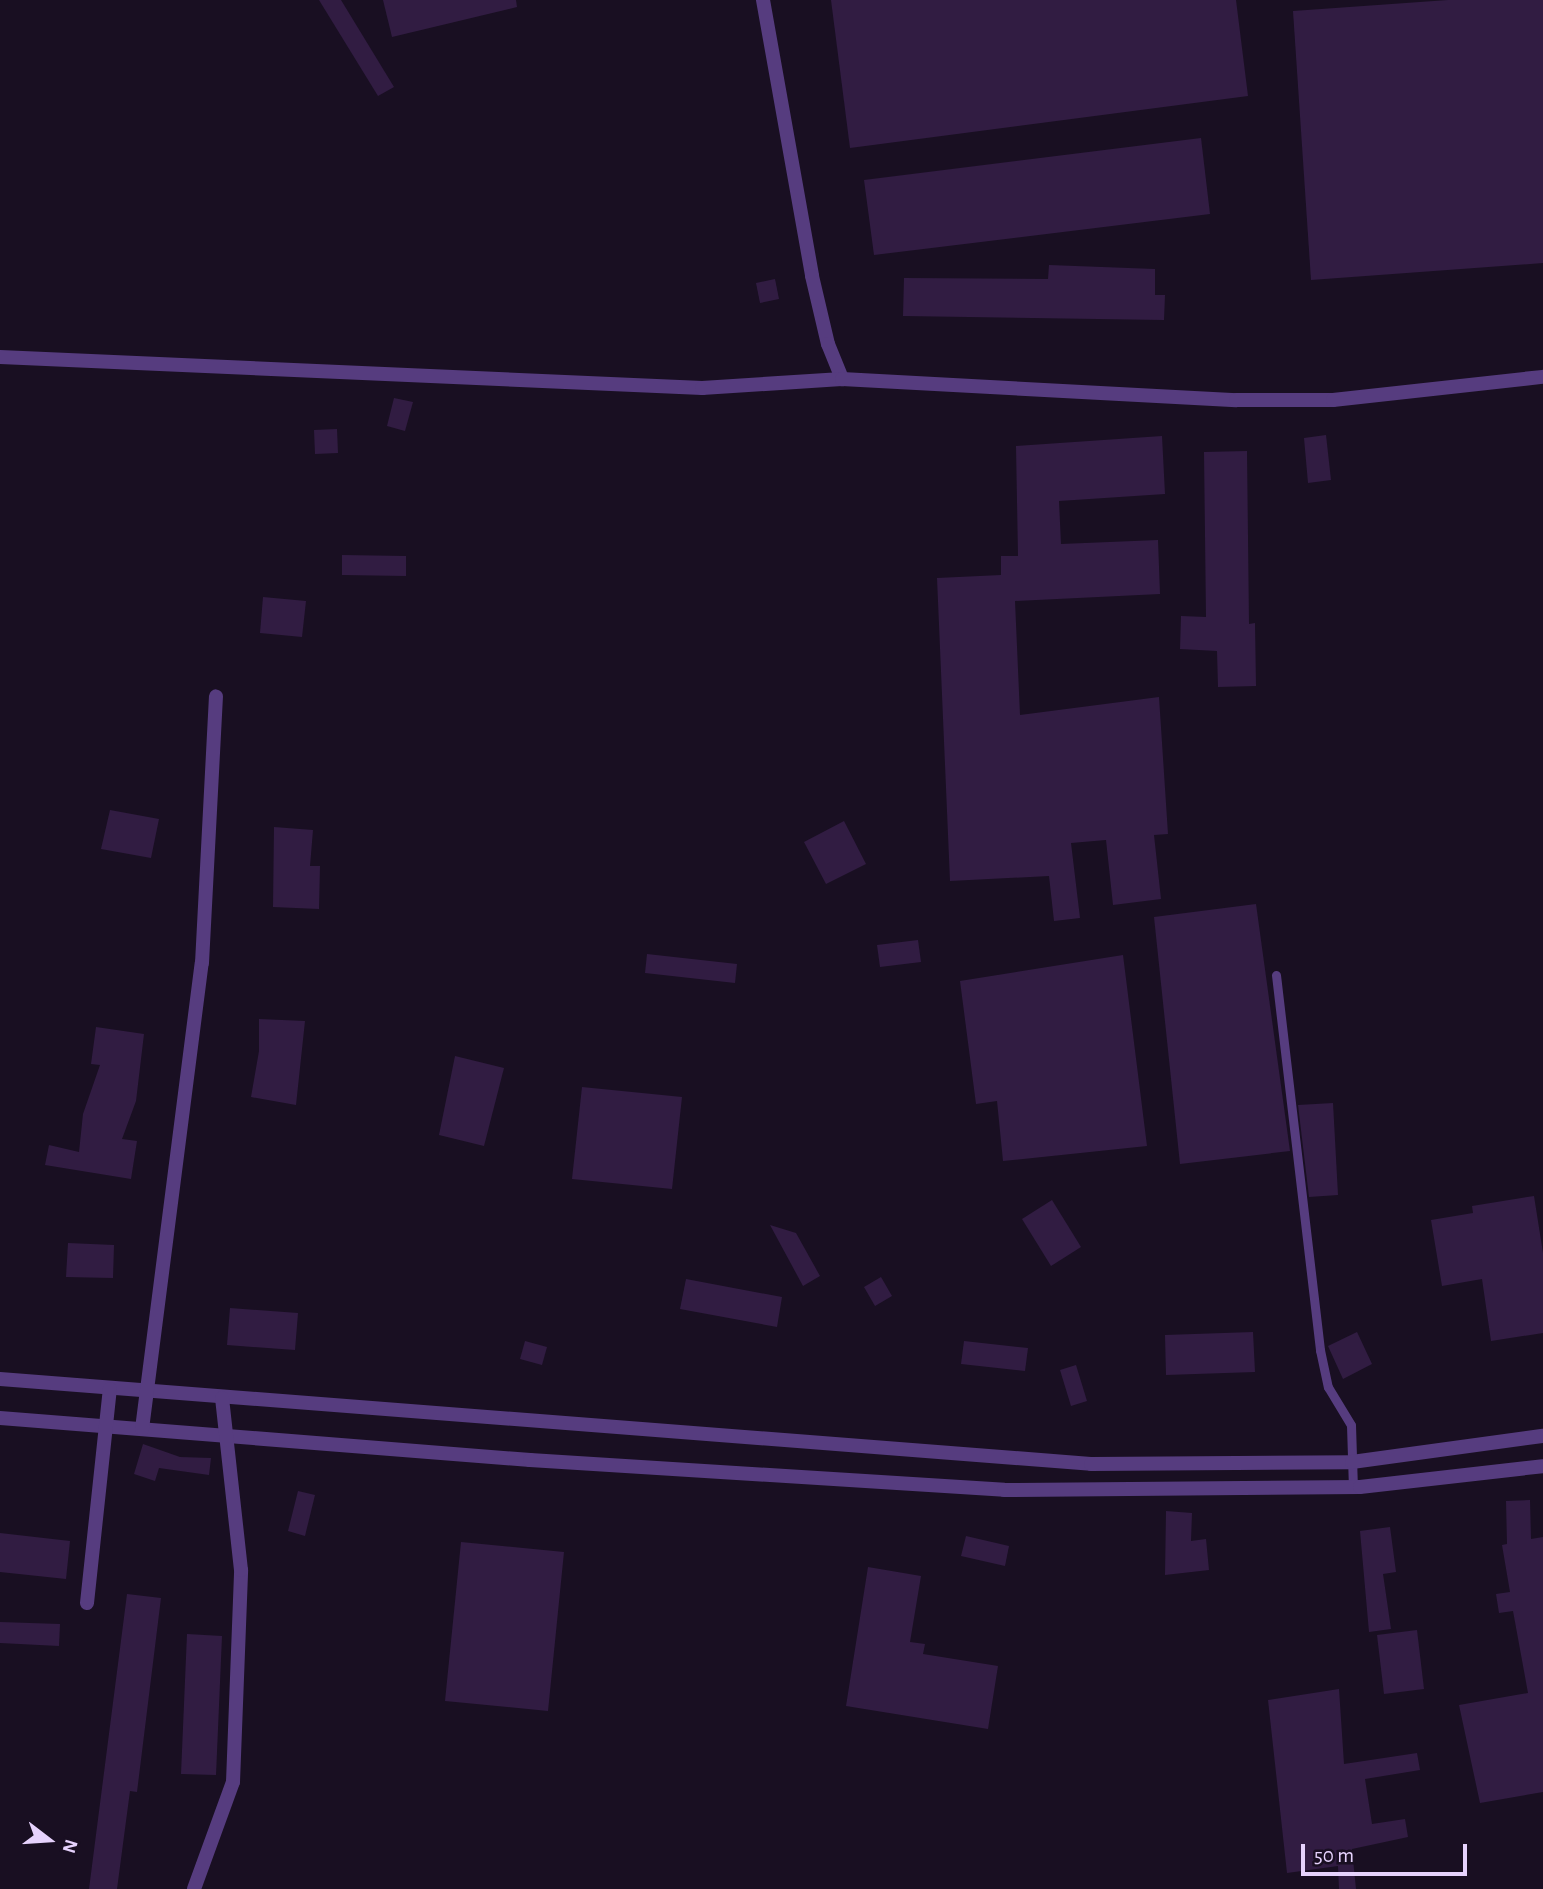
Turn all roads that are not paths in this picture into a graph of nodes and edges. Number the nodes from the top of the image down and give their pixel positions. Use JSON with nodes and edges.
{"nodes":[{"id":1,"x":763,"y":0,"type":"edge"},
{"id":2,"x":0,"y":357,"type":"edge"},
{"id":3,"x":1543,"y":377,"type":"edge"},
{"id":4,"x":842,"y":379,"type":"junction"},
{"id":5,"x":216,"y":695,"type":"dead end"},
{"id":6,"x":1276,"y":975,"type":"dead end"},
{"id":7,"x":0,"y":1380,"type":"edge"},
{"id":8,"x":110,"y":1389,"type":"junction"},
{"id":9,"x":147,"y":1392,"type":"junction"},
{"id":10,"x":222,"y":1398,"type":"junction"},
{"id":11,"x":0,"y":1418,"type":"edge"},
{"id":12,"x":106,"y":1426,"type":"junction"},
{"id":13,"x":142,"y":1429,"type":"junction"},
{"id":14,"x":223,"y":1435,"type":"junction"},
{"id":15,"x":1543,"y":1437,"type":"edge"},
{"id":16,"x":1352,"y":1462,"type":"junction"},
{"id":17,"x":1543,"y":1466,"type":"edge"},
{"id":18,"x":1353,"y":1487,"type":"junction"},
{"id":19,"x":87,"y":1603,"type":"dead end"},
{"id":20,"x":194,"y":1889,"type":"edge"}],
"edges":[{"from":1,"to":4,"type":"street"},
{"from":2,"to":4,"type":"street"},
{"from":3,"to":4,"type":"street"},
{"from":5,"to":9,"type":"street"},
{"from":6,"to":16,"type":"lane"},
{"from":7,"to":8,"type":"street"},
{"from":8,"to":9,"type":"street"},
{"from":8,"to":12,"type":"street"},
{"from":9,"to":10,"type":"street"},
{"from":9,"to":13,"type":"street"},
{"from":10,"to":14,"type":"street"},
{"from":10,"to":16,"type":"street"},
{"from":11,"to":12,"type":"street"},
{"from":12,"to":13,"type":"street"},
{"from":12,"to":19,"type":"street"},
{"from":13,"to":14,"type":"street"},
{"from":14,"to":18,"type":"street"},
{"from":14,"to":20,"type":"street"},
{"from":15,"to":16,"type":"street"},
{"from":16,"to":18,"type":"lane"},
{"from":17,"to":18,"type":"street"}]}
